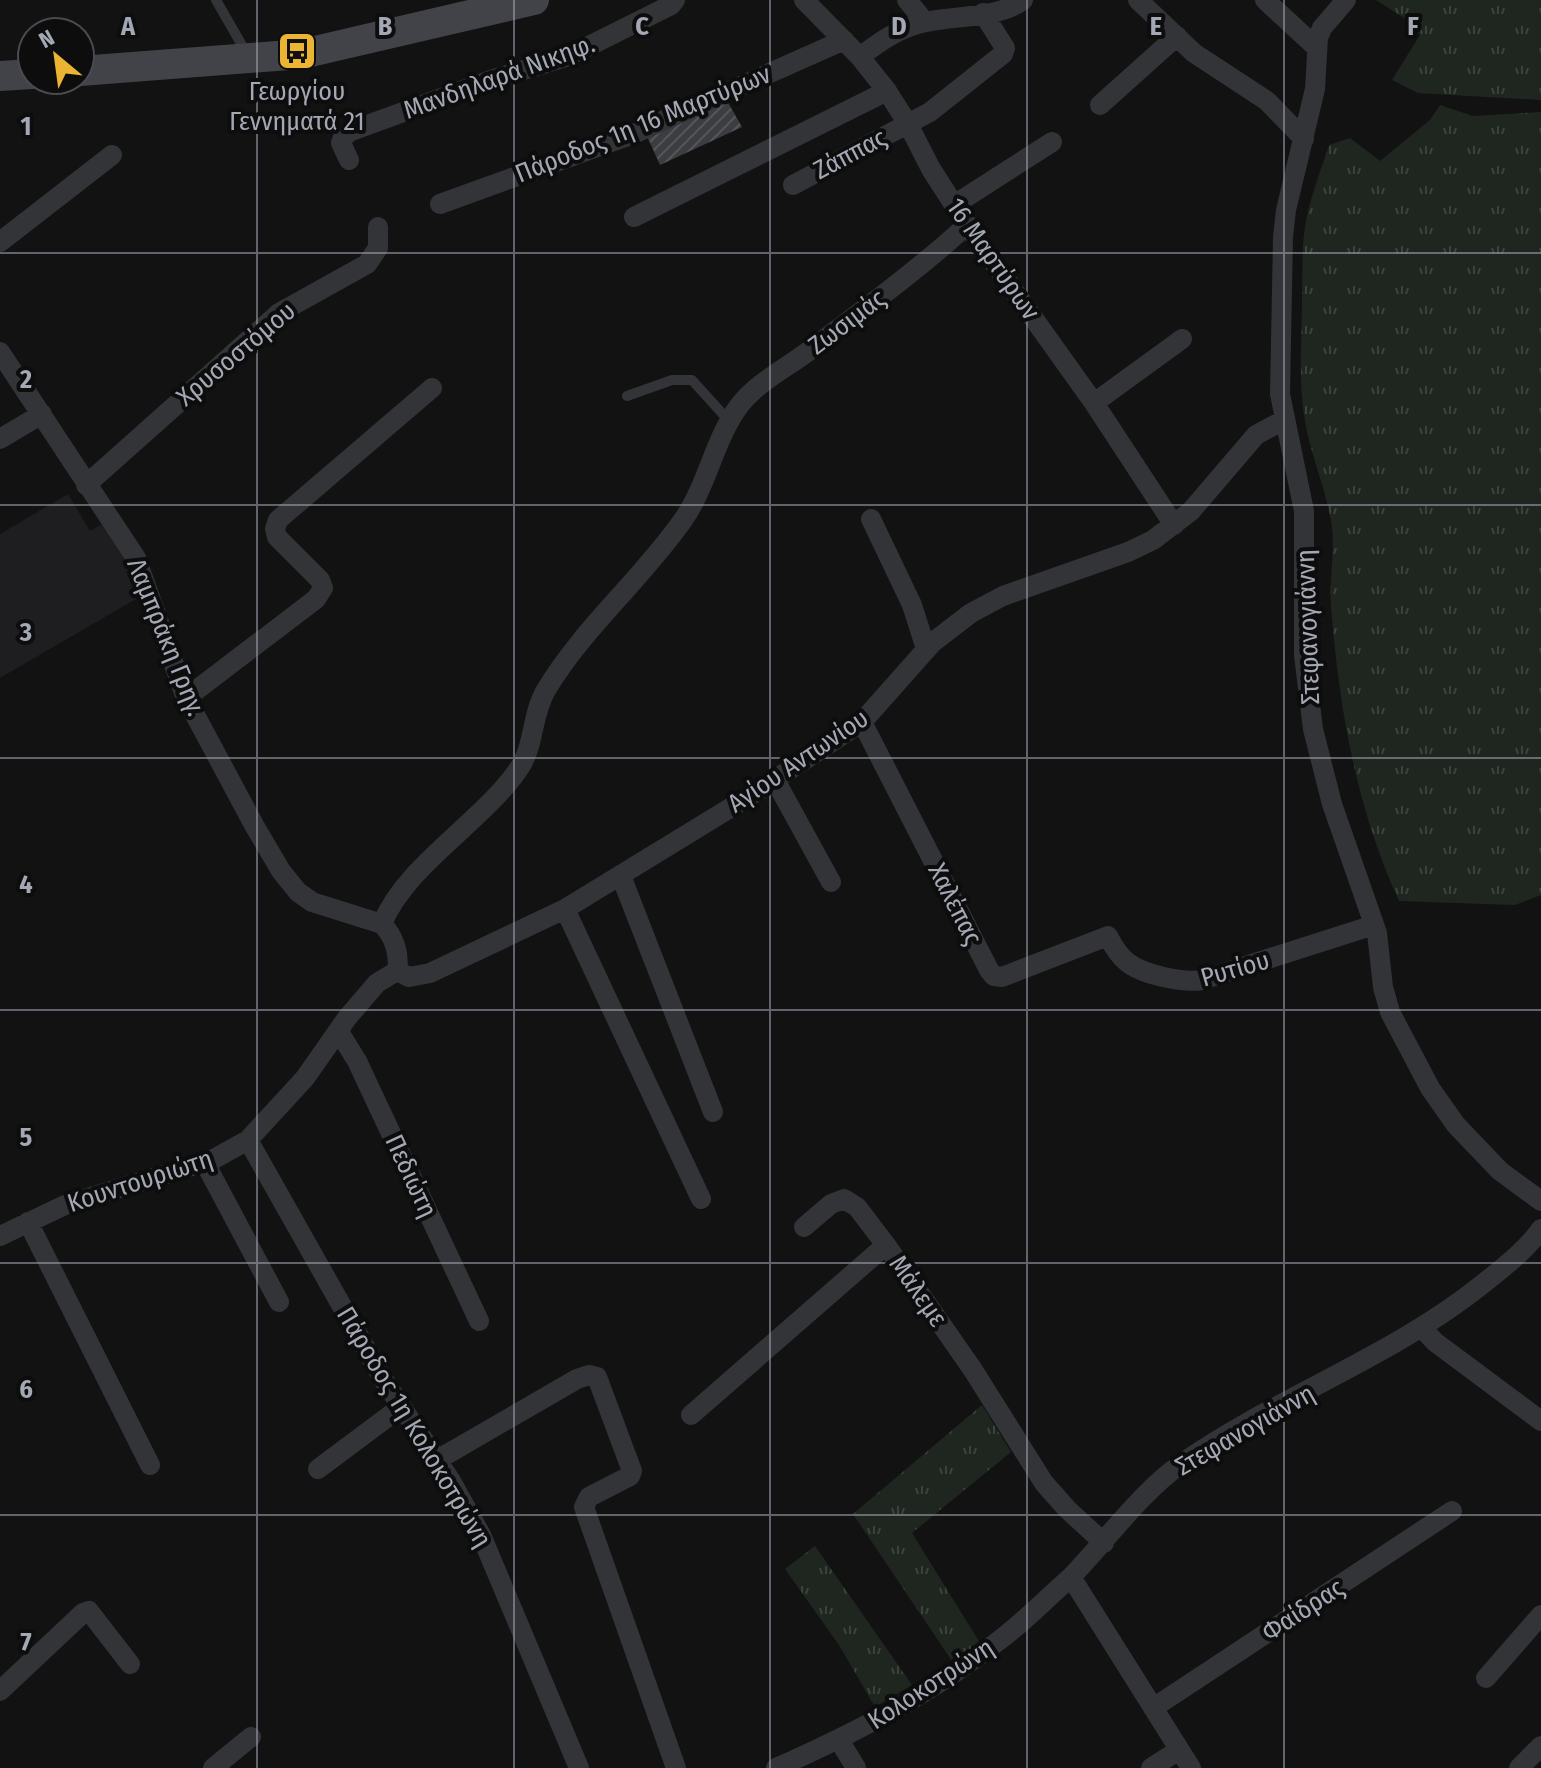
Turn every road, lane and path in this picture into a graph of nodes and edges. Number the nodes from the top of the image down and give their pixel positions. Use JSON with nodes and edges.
{"nodes":[{"id":1,"x":216,"y":0,"type":"edge"},
{"id":2,"x":534,"y":0,"type":"edge"},
{"id":3,"x":675,"y":0,"type":"edge"},
{"id":4,"x":804,"y":0,"type":"edge"},
{"id":5,"x":907,"y":0,"type":"edge"},
{"id":6,"x":1023,"y":0,"type":"edge"},
{"id":7,"x":1138,"y":0,"type":"edge"},
{"id":8,"x":1265,"y":0,"type":"edge"},
{"id":9,"x":1346,"y":0,"type":"edge"},
{"id":10,"x":983,"y":13,"type":"junction"},
{"id":11,"x":925,"y":22,"type":"junction"},
{"id":12,"x":1177,"y":36,"type":"junction"},
{"id":13,"x":844,"y":40,"type":"junction"},
{"id":14,"x":1317,"y":48,"type":"junction"},
{"id":15,"x":860,"y":57,"type":"junction"},
{"id":16,"x":250,"y":59,"type":"junction"},
{"id":17,"x":96,"y":70,"type":"edge"},
{"id":18,"x":887,"y":91,"type":"junction"},
{"id":19,"x":1100,"y":105,"type":"dead end"},
{"id":20,"x":908,"y":124,"type":"junction"},
{"id":21,"x":1304,"y":139,"type":"junction"},
{"id":22,"x":1052,"y":142,"type":"dead end"},
{"id":23,"x":112,"y":155,"type":"dead end"},
{"id":24,"x":349,"y":160,"type":"dead end"},
{"id":25,"x":793,"y":185,"type":"dead end"},
{"id":26,"x":440,"y":204,"type":"dead end"},
{"id":27,"x":954,"y":205,"type":"junction"},
{"id":28,"x":634,"y":217,"type":"dead end"},
{"id":29,"x":967,"y":225,"type":"junction"},
{"id":30,"x":378,"y":227,"type":"dead end"},
{"id":31,"x":0,"y":242,"type":"edge"},
{"id":32,"x":1182,"y":339,"type":"dead end"},
{"id":33,"x":1,"y":357,"type":"edge"},
{"id":34,"x":432,"y":388,"type":"dead end"},
{"id":35,"x":627,"y":396,"type":"dead end"},
{"id":36,"x":1094,"y":403,"type":"junction"},
{"id":37,"x":42,"y":414,"type":"junction"},
{"id":38,"x":1284,"y":420,"type":"junction"},
{"id":39,"x":730,"y":422,"type":"junction"},
{"id":40,"x":0,"y":439,"type":"edge"},
{"id":41,"x":86,"y":485,"type":"junction"},
{"id":42,"x":871,"y":519,"type":"dead end"},
{"id":43,"x":1174,"y":525,"type":"junction"},
{"id":44,"x":926,"y":649,"type":"junction"},
{"id":45,"x":186,"y":698,"type":"junction"},
{"id":46,"x":862,"y":722,"type":"junction"},
{"id":47,"x":775,"y":780,"type":"junction"},
{"id":48,"x":621,"y":876,"type":"junction"},
{"id":49,"x":831,"y":882,"type":"dead end"},
{"id":50,"x":565,"y":909,"type":"junction"},
{"id":51,"x":382,"y":924,"type":"junction"},
{"id":52,"x":1374,"y":925,"type":"junction"},
{"id":53,"x":1108,"y":936,"type":"joint"},
{"id":54,"x":397,"y":971,"type":"junction"},
{"id":55,"x":339,"y":1032,"type":"junction"},
{"id":56,"x":713,"y":1112,"type":"dead end"},
{"id":57,"x":248,"y":1140,"type":"junction"},
{"id":58,"x":205,"y":1163,"type":"junction"},
{"id":59,"x":701,"y":1199,"type":"dead end"},
{"id":60,"x":1541,"y":1201,"type":"edge"},
{"id":61,"x":28,"y":1222,"type":"junction"},
{"id":62,"x":804,"y":1227,"type":"dead end"},
{"id":63,"x":0,"y":1236,"type":"edge"},
{"id":64,"x":1539,"y":1236,"type":"edge"},
{"id":65,"x":886,"y":1245,"type":"junction"},
{"id":66,"x":279,"y":1302,"type":"dead end"},
{"id":67,"x":479,"y":1321,"type":"dead end"},
{"id":68,"x":1422,"y":1328,"type":"junction"},
{"id":69,"x":401,"y":1407,"type":"junction"},
{"id":70,"x":691,"y":1415,"type":"dead end"},
{"id":71,"x":1541,"y":1421,"type":"edge"},
{"id":72,"x":437,"y":1460,"type":"junction"},
{"id":73,"x":150,"y":1465,"type":"dead end"},
{"id":74,"x":318,"y":1469,"type":"dead end"},
{"id":75,"x":1452,"y":1511,"type":"dead end"},
{"id":76,"x":1104,"y":1543,"type":"junction"},
{"id":77,"x":1071,"y":1577,"type":"junction"},
{"id":78,"x":1541,"y":1615,"type":"edge"},
{"id":79,"x":130,"y":1664,"type":"dead end"},
{"id":80,"x":1486,"y":1678,"type":"dead end"},
{"id":81,"x":0,"y":1691,"type":"edge"},
{"id":82,"x":1153,"y":1708,"type":"junction"},
{"id":83,"x":251,"y":1737,"type":"dead end"},
{"id":84,"x":839,"y":1740,"type":"junction"},
{"id":85,"x":1541,"y":1746,"type":"edge"},
{"id":86,"x":1179,"y":1750,"type":"junction"},
{"id":87,"x":213,"y":1768,"type":"edge"},
{"id":88,"x":579,"y":1768,"type":"edge"},
{"id":89,"x":676,"y":1768,"type":"edge"},
{"id":90,"x":776,"y":1768,"type":"edge"},
{"id":91,"x":856,"y":1768,"type":"edge"},
{"id":92,"x":1151,"y":1768,"type":"edge"},
{"id":93,"x":1191,"y":1768,"type":"edge"},
{"id":94,"x":1519,"y":1768,"type":"edge"}],
"edges":[{"from":1,"to":16,"type":"lane"},
{"from":2,"to":16,"type":"street"},
{"from":3,"to":24,"type":"street","name":"Μανδηλαρά Νικηφ."},
{"from":4,"to":13,"type":"street","name":"16 Μαρτύρων"},
{"from":5,"to":11,"type":"street"},
{"from":6,"to":10,"type":"street"},
{"from":7,"to":12,"type":"street"},
{"from":8,"to":14,"type":"street"},
{"from":9,"to":14,"type":"street","name":"Στεφανογιάννη"},
{"from":10,"to":11,"type":"street"},
{"from":10,"to":20,"type":"street","name":"Ζάππας"},
{"from":11,"to":15,"type":"street"},
{"from":12,"to":19,"type":"street"},
{"from":12,"to":21,"type":"street"},
{"from":13,"to":15,"type":"street","name":"16 Μαρτύρων"},
{"from":13,"to":26,"type":"street","name":"Πάροδος 1η 16 Μαρτύρων"},
{"from":14,"to":21,"type":"street","name":"Στεφανογιάννη"},
{"from":15,"to":18,"type":"street","name":"16 Μαρτύρων"},
{"from":16,"to":17,"type":"street"},
{"from":18,"to":20,"type":"street","name":"16 Μαρτύρων"},
{"from":18,"to":28,"type":"street"},
{"from":20,"to":25,"type":"street","name":"Ζάππας"},
{"from":20,"to":27,"type":"street","name":"16 Μαρτύρων"},
{"from":21,"to":38,"type":"street","name":"Στεφανογιάννη"},
{"from":22,"to":27,"type":"street"},
{"from":23,"to":31,"type":"street"},
{"from":27,"to":29,"type":"street","name":"16 Μαρτύρων"},
{"from":29,"to":36,"type":"street","name":"16 Μαρτύρων"},
{"from":29,"to":39,"type":"street","name":"Ζωσιμάς"},
{"from":30,"to":41,"type":"street","name":"Χρυσοστόμου"},
{"from":32,"to":36,"type":"street"},
{"from":33,"to":37,"type":"street","name":"Λαμπράκη Γρηγ."},
{"from":34,"to":45,"type":"street"},
{"from":35,"to":39,"type":"lane"},
{"from":36,"to":43,"type":"street","name":"16 Μαρτύρων"},
{"from":37,"to":40,"type":"street"},
{"from":37,"to":41,"type":"street","name":"Λαμπράκη Γρηγ."},
{"from":38,"to":43,"type":"street","name":"Αγίου Αντωνίου"},
{"from":38,"to":52,"type":"street","name":"Στεφανογιάννη"},
{"from":39,"to":51,"type":"street","name":"Ζωσιμάς"},
{"from":41,"to":45,"type":"street","name":"Λαμπράκη Γρηγ."},
{"from":42,"to":44,"type":"street"},
{"from":43,"to":44,"type":"street","name":"Αγίου Αντωνίου"},
{"from":44,"to":46,"type":"street","name":"Αγίου Αντωνίου"},
{"from":45,"to":51,"type":"street","name":"Λαμπράκη Γρηγ."},
{"from":46,"to":47,"type":"street","name":"Αγίου Αντωνίου"},
{"from":46,"to":53,"type":"street","name":"Χαλέπας"},
{"from":47,"to":48,"type":"street","name":"Αγίου Αντωνίου"},
{"from":47,"to":49,"type":"street"},
{"from":48,"to":50,"type":"street","name":"Αγίου Αντωνίου"},
{"from":48,"to":56,"type":"street"},
{"from":50,"to":54,"type":"street","name":"Αγίου Αντωνίου"},
{"from":50,"to":59,"type":"street"},
{"from":51,"to":54,"type":"street"},
{"from":52,"to":53,"type":"street","name":"Ρυτίου"},
{"from":52,"to":60,"type":"street","name":"Στεφανογιάννη"},
{"from":54,"to":55,"type":"street","name":"Κουντουριώτη"},
{"from":55,"to":57,"type":"street","name":"Κουντουριώτη"},
{"from":55,"to":67,"type":"street","name":"Πεδιώτη"},
{"from":57,"to":58,"type":"street","name":"Κουντουριώτη"},
{"from":57,"to":69,"type":"street","name":"Πάροδος 1η Κολοκοτρώνη"},
{"from":58,"to":61,"type":"street","name":"Κουντουριώτη"},
{"from":58,"to":66,"type":"street"},
{"from":61,"to":63,"type":"street","name":"Κουντουριώτη"},
{"from":61,"to":73,"type":"street"},
{"from":62,"to":65,"type":"street"},
{"from":64,"to":68,"type":"street","name":"Στεφανογιάννη"},
{"from":65,"to":70,"type":"street","name":"Μάλεμε"},
{"from":65,"to":76,"type":"street","name":"Μάλεμε"},
{"from":68,"to":71,"type":"street"},
{"from":68,"to":76,"type":"street","name":"Στεφανογιάννη"},
{"from":69,"to":72,"type":"street","name":"Πάροδος 1η Κολοκοτρώνη"},
{"from":69,"to":74,"type":"street"},
{"from":72,"to":88,"type":"street","name":"Πάροδος 1η Κολοκοτρώνη"},
{"from":72,"to":89,"type":"street"},
{"from":75,"to":82,"type":"street","name":"Φαίδρας"},
{"from":76,"to":77,"type":"street","name":"Στεφανογιάννη"},
{"from":77,"to":82,"type":"street"},
{"from":77,"to":84,"type":"street","name":"Κολοκοτρώνη"},
{"from":78,"to":80,"type":"street"},
{"from":79,"to":81,"type":"street"},
{"from":82,"to":86,"type":"street"},
{"from":83,"to":87,"type":"street"},
{"from":84,"to":90,"type":"street","name":"Κολοκοτρώνη"},
{"from":84,"to":91,"type":"street"},
{"from":85,"to":94,"type":"street"},
{"from":86,"to":92,"type":"street"},
{"from":86,"to":93,"type":"street"}]}
